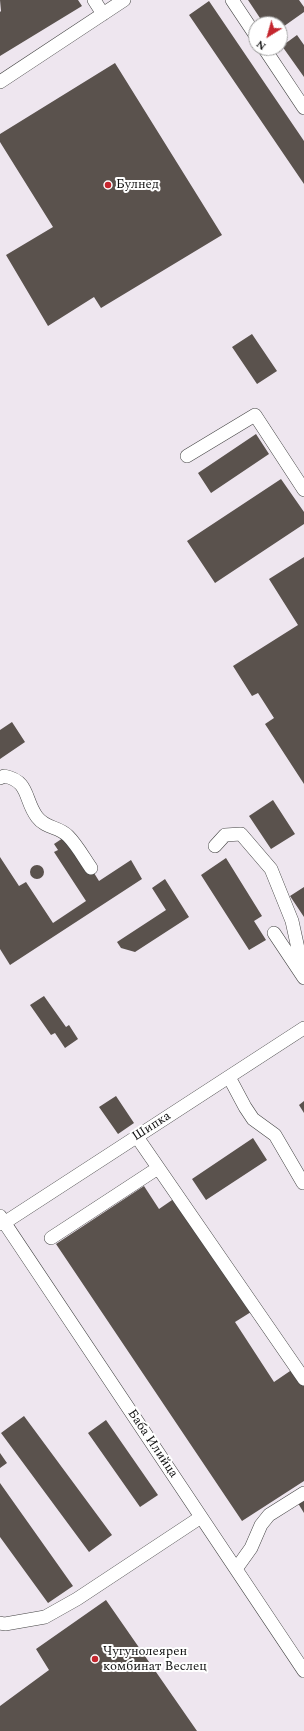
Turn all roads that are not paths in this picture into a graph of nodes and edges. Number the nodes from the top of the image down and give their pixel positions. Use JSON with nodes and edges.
{"nodes":[{"id":1,"x":94,"y":0,"type":"edge"},
{"id":2,"x":124,"y":0,"type":"edge"},
{"id":3,"x":232,"y":0,"type":"edge"},
{"id":4,"x":103,"y":14,"type":"junction"},
{"id":5,"x":248,"y":24,"type":"edge"},
{"id":6,"x":269,"y":56,"type":"edge"},
{"id":7,"x":0,"y":82,"type":"edge"},
{"id":8,"x":304,"y":108,"type":"edge"},
{"id":9,"x":187,"y":456,"type":"dead end"},
{"id":10,"x":304,"y":490,"type":"edge"},
{"id":11,"x":0,"y":778,"type":"edge"},
{"id":12,"x":216,"y":846,"type":"dead end"},
{"id":13,"x":92,"y":868,"type":"dead end"},
{"id":14,"x":274,"y":933,"type":"dead end"},
{"id":15,"x":304,"y":960,"type":"edge"},
{"id":16,"x":304,"y":978,"type":"edge"},
{"id":17,"x":304,"y":1028,"type":"edge"},
{"id":18,"x":229,"y":1077,"type":"junction"},
{"id":19,"x":138,"y":1137,"type":"junction"},
{"id":20,"x":158,"y":1168,"type":"junction"},
{"id":21,"x":304,"y":1182,"type":"edge"},
{"id":22,"x":2,"y":1221,"type":"edge"},
{"id":23,"x":51,"y":1238,"type":"dead end"},
{"id":24,"x":304,"y":1379,"type":"edge"},
{"id":25,"x":304,"y":1493,"type":"edge"},
{"id":26,"x":201,"y":1517,"type":"junction"},
{"id":27,"x":236,"y":1569,"type":"junction"},
{"id":28,"x":0,"y":1623,"type":"edge"},
{"id":29,"x":304,"y":1671,"type":"edge"}],
"edges":[{"from":1,"to":4,"type":"street"},
{"from":2,"to":4,"type":"street"},
{"from":3,"to":5,"type":"street"},
{"from":4,"to":7,"type":"street"},
{"from":6,"to":8,"type":"street"},
{"from":9,"to":10,"type":"street"},
{"from":11,"to":13,"type":"street"},
{"from":12,"to":15,"type":"street"},
{"from":14,"to":16,"type":"street"},
{"from":17,"to":18,"type":"street","name":"Шипка"},
{"from":18,"to":19,"type":"street","name":"Шипка"},
{"from":18,"to":21,"type":"street"},
{"from":19,"to":20,"type":"street"},
{"from":19,"to":22,"type":"street","name":"Шипка"},
{"from":20,"to":23,"type":"street"},
{"from":20,"to":24,"type":"street"},
{"from":22,"to":26,"type":"street","name":"Баба Илийца"},
{"from":25,"to":27,"type":"street"},
{"from":26,"to":27,"type":"street","name":"Баба Илийца"},
{"from":26,"to":28,"type":"street"},
{"from":27,"to":29,"type":"street","name":"Баба Илийца"}]}
